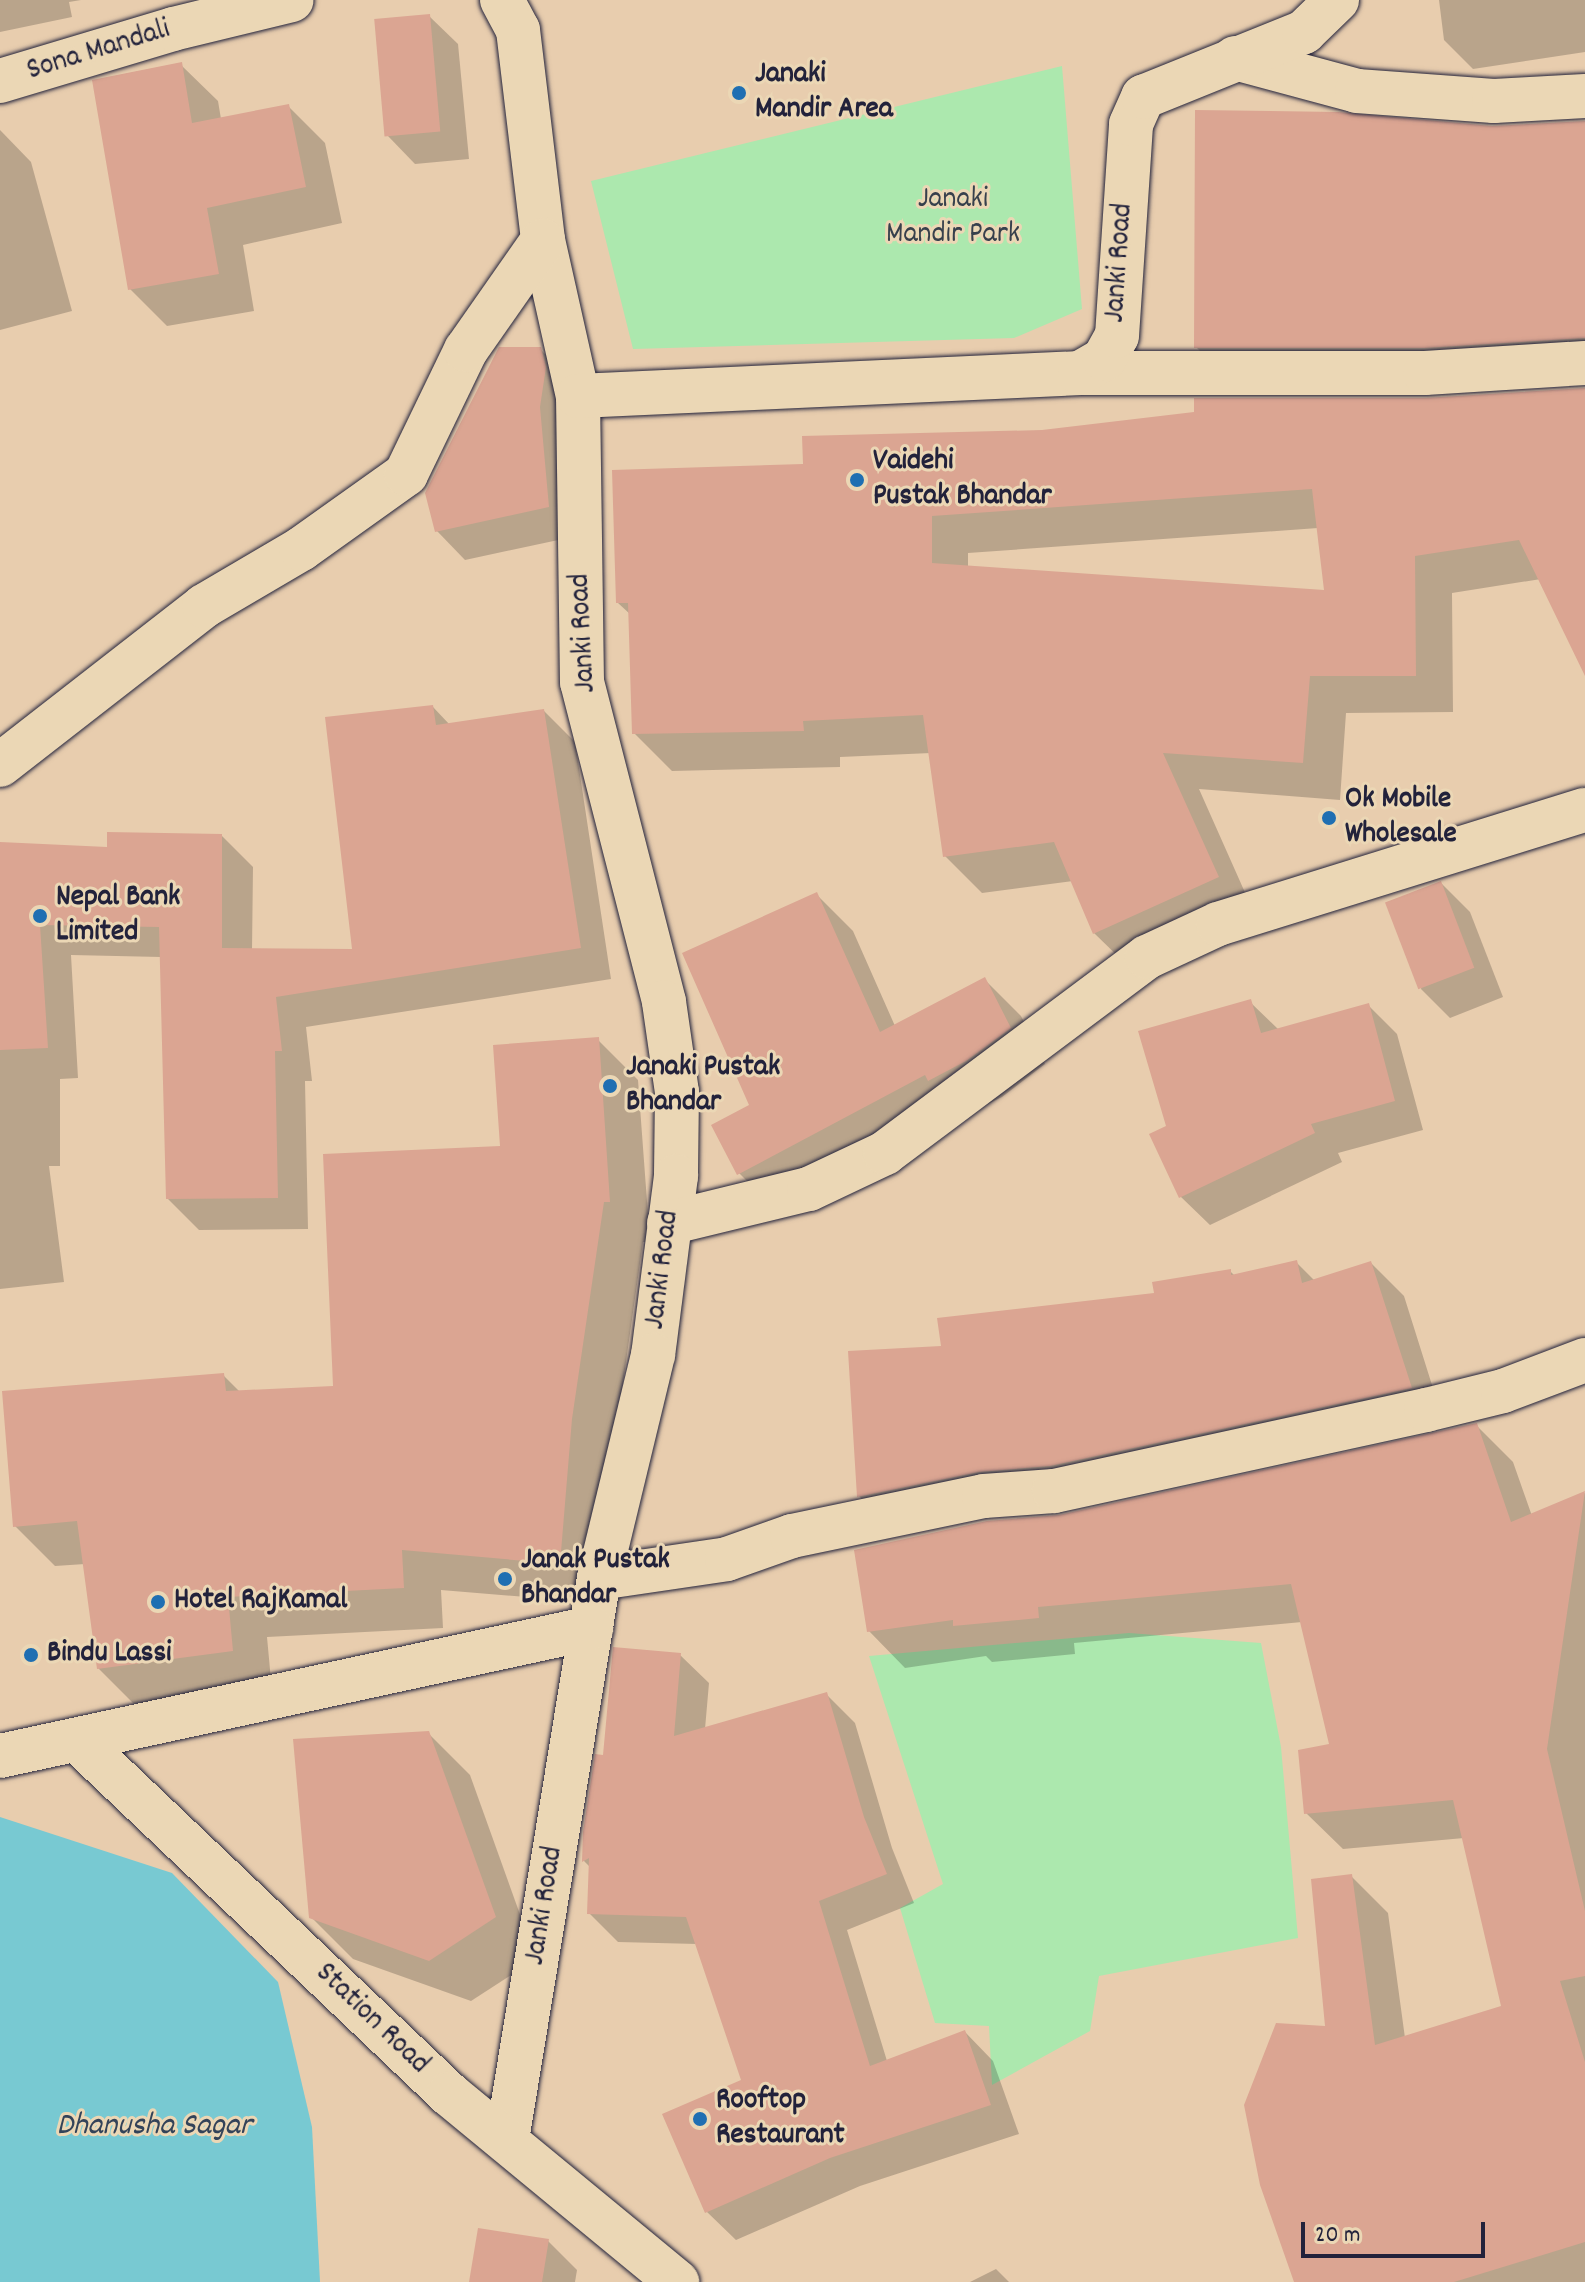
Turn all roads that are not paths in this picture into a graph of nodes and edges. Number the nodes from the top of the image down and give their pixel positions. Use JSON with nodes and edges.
{"nodes":[{"id":1,"x":292,"y":0,"type":"edge"},
{"id":2,"x":502,"y":0,"type":"edge"},
{"id":3,"x":1337,"y":0,"type":"edge"},
{"id":4,"x":1235,"y":58,"type":"junction"},
{"id":5,"x":0,"y":81,"type":"edge"},
{"id":6,"x":1585,"y":96,"type":"edge"},
{"id":7,"x":543,"y":240,"type":"junction"},
{"id":8,"x":1585,"y":363,"type":"edge"},
{"id":9,"x":1080,"y":373,"type":"junction"},
{"id":10,"x":578,"y":396,"type":"junction"},
{"id":11,"x":0,"y":765,"type":"edge"},
{"id":12,"x":1585,"y":810,"type":"edge"},
{"id":13,"x":669,"y":1223,"type":"junction"},
{"id":14,"x":1585,"y":1360,"type":"edge"},
{"id":15,"x":599,"y":1578,"type":"junction"},
{"id":16,"x":591,"y":1628,"type":"junction"},
{"id":17,"x":79,"y":1742,"type":"junction"},
{"id":18,"x":0,"y":1756,"type":"edge"},
{"id":19,"x":507,"y":2140,"type":"junction"},
{"id":20,"x":677,"y":2282,"type":"edge"}],
"edges":[{"from":1,"to":5,"type":"street","name":"Sona Mandali"},
{"from":2,"to":7,"type":"street","name":"Janki Road"},
{"from":3,"to":4,"type":"street","name":"Janki Road"},
{"from":4,"to":6,"type":"street"},
{"from":4,"to":9,"type":"street","name":"Janki Road"},
{"from":7,"to":10,"type":"street","name":"Janki Road"},
{"from":7,"to":11,"type":"street"},
{"from":8,"to":9,"type":"street"},
{"from":9,"to":10,"type":"street"},
{"from":10,"to":13,"type":"street","name":"Janki Road"},
{"from":12,"to":13,"type":"street"},
{"from":13,"to":15,"type":"street","name":"Janki Road"},
{"from":14,"to":15,"type":"street"},
{"from":15,"to":16,"type":"street","name":"Janki Road"},
{"from":16,"to":17,"type":"street"},
{"from":16,"to":19,"type":"street","name":"Janki Road"},
{"from":17,"to":18,"type":"street"},
{"from":17,"to":19,"type":"street","name":"Station Road"},
{"from":19,"to":20,"type":"street","name":"Station Road"}]}
